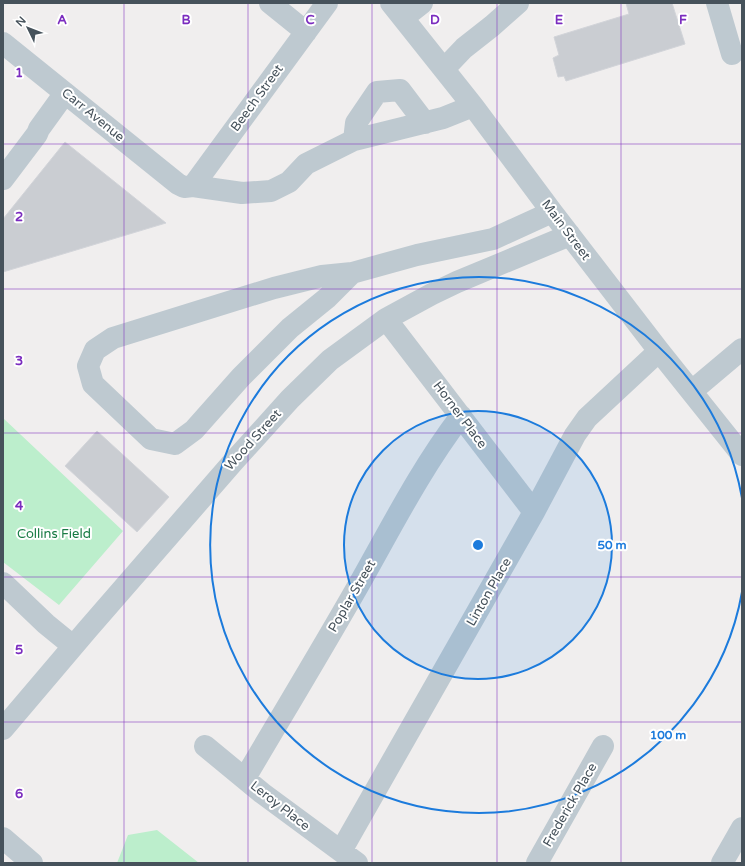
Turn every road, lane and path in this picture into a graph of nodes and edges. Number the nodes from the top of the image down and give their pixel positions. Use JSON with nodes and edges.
{"nodes":[{"id":1,"x":270,"y":3,"type":"edge"},
{"id":2,"x":327,"y":3,"type":"edge"},
{"id":3,"x":422,"y":3,"type":"edge"},
{"id":4,"x":717,"y":3,"type":"edge"},
{"id":5,"x":505,"y":7,"type":"edge"},
{"id":6,"x":397,"y":11,"type":"edge"},
{"id":7,"x":306,"y":32,"type":"junction"},
{"id":8,"x":3,"y":43,"type":"edge"},
{"id":9,"x":732,"y":54,"type":"dead end"},
{"id":10,"x":444,"y":69,"type":"junction"},
{"id":11,"x":65,"y":93,"type":"junction"},
{"id":12,"x":473,"y":106,"type":"junction"},
{"id":13,"x":425,"y":122,"type":"junction"},
{"id":14,"x":354,"y":140,"type":"junction"},
{"id":15,"x":3,"y":179,"type":"edge"},
{"id":16,"x":188,"y":186,"type":"junction"},
{"id":17,"x":552,"y":212,"type":"junction"},
{"id":18,"x":570,"y":235,"type":"junction"},
{"id":19,"x":446,"y":249,"type":"junction"},
{"id":20,"x":352,"y":273,"type":"junction"},
{"id":21,"x":457,"y":282,"type":"junction"},
{"id":22,"x":386,"y":319,"type":"junction"},
{"id":23,"x":742,"y":349,"type":"edge"},
{"id":24,"x":659,"y":351,"type":"junction"},
{"id":25,"x":692,"y":391,"type":"junction"},
{"id":26,"x":460,"y":416,"type":"junction"},
{"id":27,"x":742,"y":455,"type":"edge"},
{"id":28,"x":534,"y":512,"type":"junction"},
{"id":29,"x":3,"y":583,"type":"edge"},
{"id":30,"x":73,"y":646,"type":"junction"},
{"id":31,"x":3,"y":729,"type":"edge"},
{"id":32,"x":205,"y":746,"type":"dead end"},
{"id":33,"x":604,"y":746,"type":"dead end"},
{"id":34,"x":245,"y":778,"type":"junction"},
{"id":35,"x":3,"y":838,"type":"edge"},
{"id":36,"x":739,"y":842,"type":"edge"},
{"id":37,"x":349,"y":857,"type":"edge"},
{"id":38,"x":32,"y":863,"type":"edge"},
{"id":39,"x":537,"y":863,"type":"edge"},
{"id":40,"x":722,"y":863,"type":"edge"}],
"edges":[{"from":1,"to":7,"type":"street"},
{"from":2,"to":7,"type":"street","name":"Beech Street"},
{"from":3,"to":6,"type":"street"},
{"from":4,"to":9,"type":"street"},
{"from":5,"to":10,"type":"street"},
{"from":6,"to":10,"type":"street","name":"Main Street"},
{"from":7,"to":16,"type":"street","name":"Beech Street"},
{"from":8,"to":11,"type":"street","name":"Carr Avenue"},
{"from":10,"to":12,"type":"street","name":"Main Street"},
{"from":11,"to":15,"type":"street"},
{"from":11,"to":16,"type":"street","name":"Carr Avenue"},
{"from":12,"to":13,"type":"street"},
{"from":12,"to":17,"type":"street","name":"Main Street"},
{"from":13,"to":14,"type":"street"},
{"from":13,"to":14,"type":"street"},
{"from":14,"to":16,"type":"street"},
{"from":17,"to":18,"type":"street","name":"Main Street"},
{"from":17,"to":19,"type":"street"},
{"from":18,"to":21,"type":"street","name":"Wood Street"},
{"from":18,"to":24,"type":"street","name":"Main Street"},
{"from":19,"to":20,"type":"street"},
{"from":19,"to":21,"type":"street"},
{"from":20,"to":20,"type":"street"},
{"from":21,"to":22,"type":"street","name":"Wood Street"},
{"from":22,"to":26,"type":"street","name":"Horner Place"},
{"from":22,"to":30,"type":"street","name":"Wood Street"},
{"from":23,"to":25,"type":"street"},
{"from":24,"to":25,"type":"street","name":"Main Street"},
{"from":24,"to":28,"type":"street","name":"Linton Place"},
{"from":25,"to":27,"type":"street","name":"Main Street"},
{"from":26,"to":28,"type":"street","name":"Horner Place"},
{"from":26,"to":34,"type":"street","name":"Poplar Street"},
{"from":28,"to":37,"type":"street","name":"Linton Place"},
{"from":29,"to":30,"type":"street"},
{"from":30,"to":31,"type":"street","name":"Wood Street"},
{"from":32,"to":34,"type":"street","name":"Leroy Place"},
{"from":33,"to":39,"type":"street","name":"Frederick Place"},
{"from":34,"to":37,"type":"street","name":"Leroy Place"},
{"from":35,"to":38,"type":"street"},
{"from":36,"to":40,"type":"street"}]}
